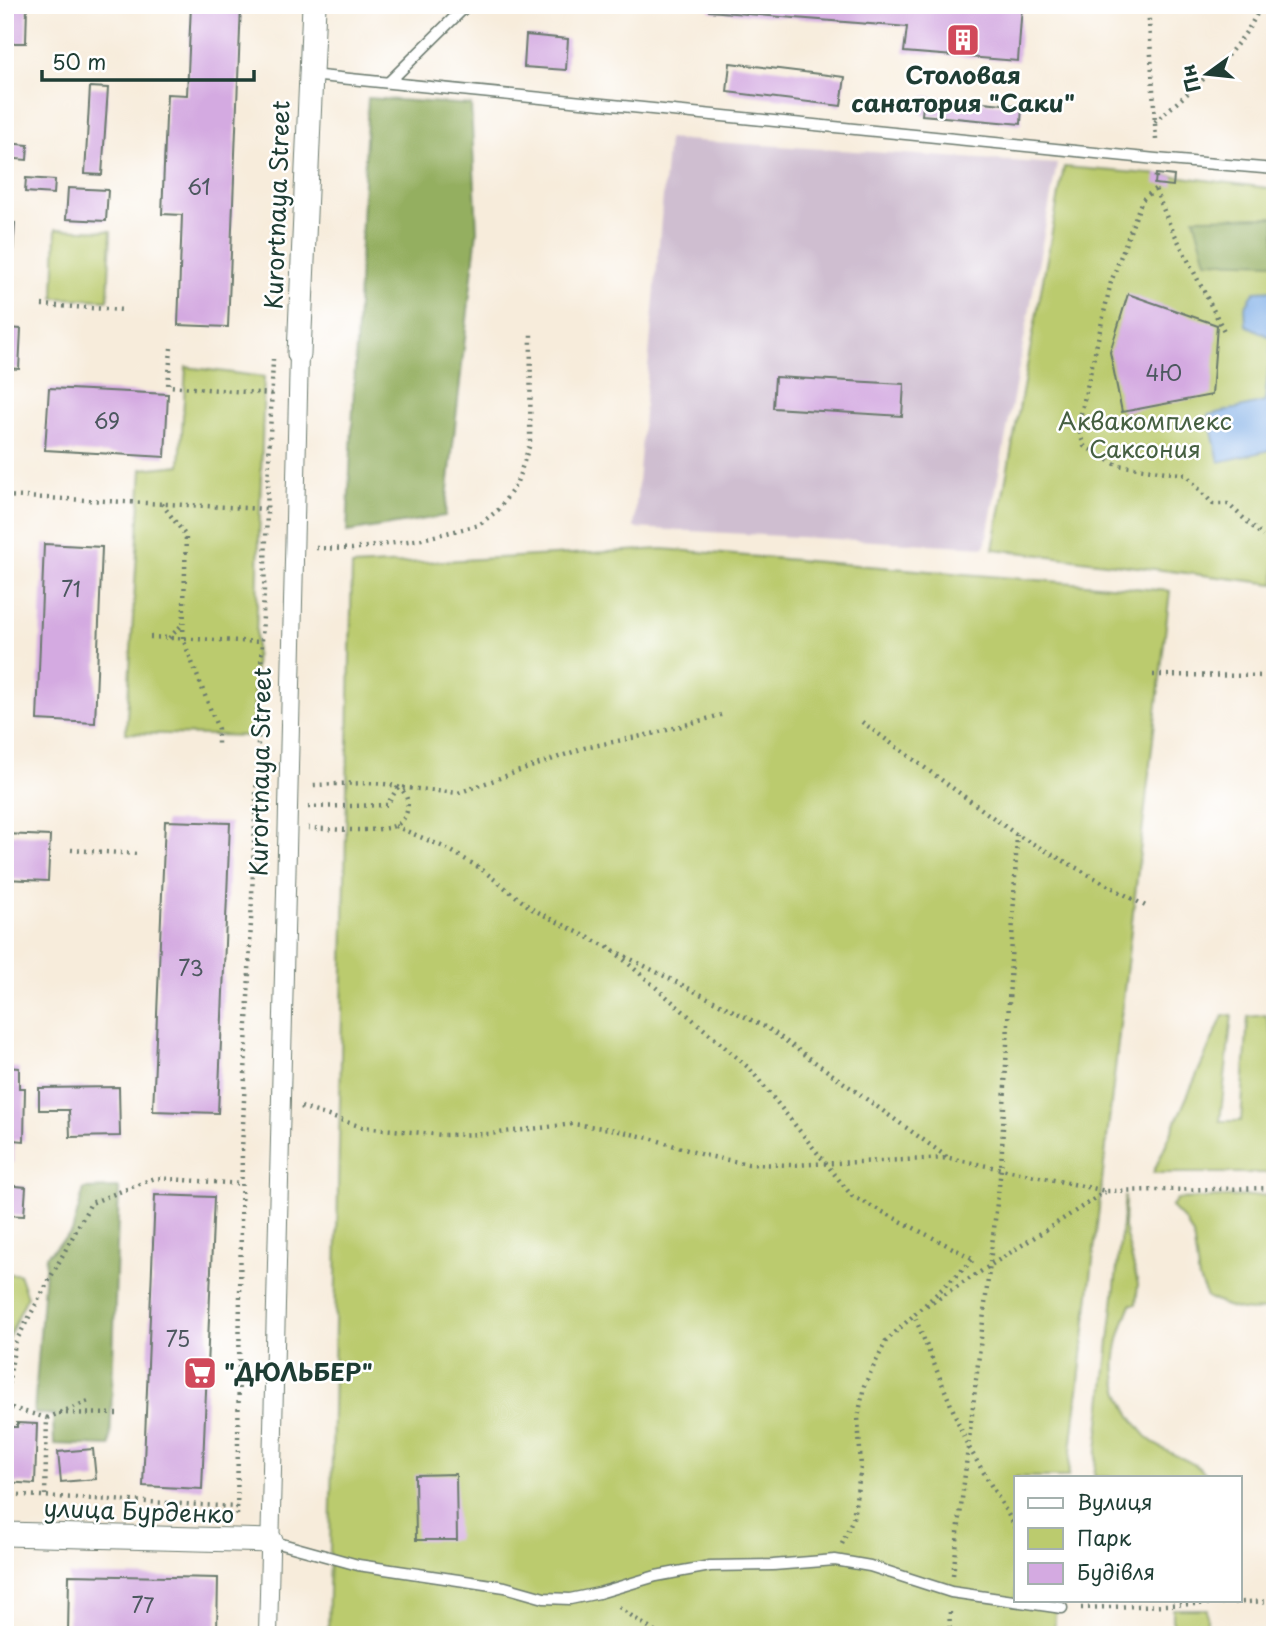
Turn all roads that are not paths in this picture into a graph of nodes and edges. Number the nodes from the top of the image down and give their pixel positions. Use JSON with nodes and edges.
{"nodes":[{"id":1,"x":314,"y":5,"type":"edge"},
{"id":2,"x":467,"y":5,"type":"edge"},
{"id":3,"x":310,"y":75,"type":"junction"},
{"id":4,"x":389,"y":82,"type":"junction"},
{"id":5,"x":1275,"y":169,"type":"edge"},
{"id":6,"x":299,"y":354,"type":"joint"},
{"id":7,"x":5,"y":1534,"type":"edge"},
{"id":8,"x":271,"y":1541,"type":"junction"},
{"id":9,"x":1014,"y":1601,"type":"edge"},
{"id":10,"x":1020,"y":1602,"type":"edge"},
{"id":11,"x":1062,"y":1608,"type":"road end"},
{"id":12,"x":268,"y":1635,"type":"edge"}],
"edges":[{"from":1,"to":3,"type":"street","name":"Kurortnaya Street"},
{"from":2,"to":4,"type":"lane"},
{"from":3,"to":4,"type":"lane"},
{"from":3,"to":6,"type":"street","name":"Kurortnaya Street"},
{"from":4,"to":5,"type":"lane"},
{"from":6,"to":8,"type":"street","name":"Kurortnaya Street"},
{"from":7,"to":8,"type":"street","name":"улица Бурденко"},
{"from":8,"to":9,"type":"lane"},
{"from":8,"to":12,"type":"street","name":"Kurortnaya Street"},
{"from":10,"to":11,"type":"lane"}]}
